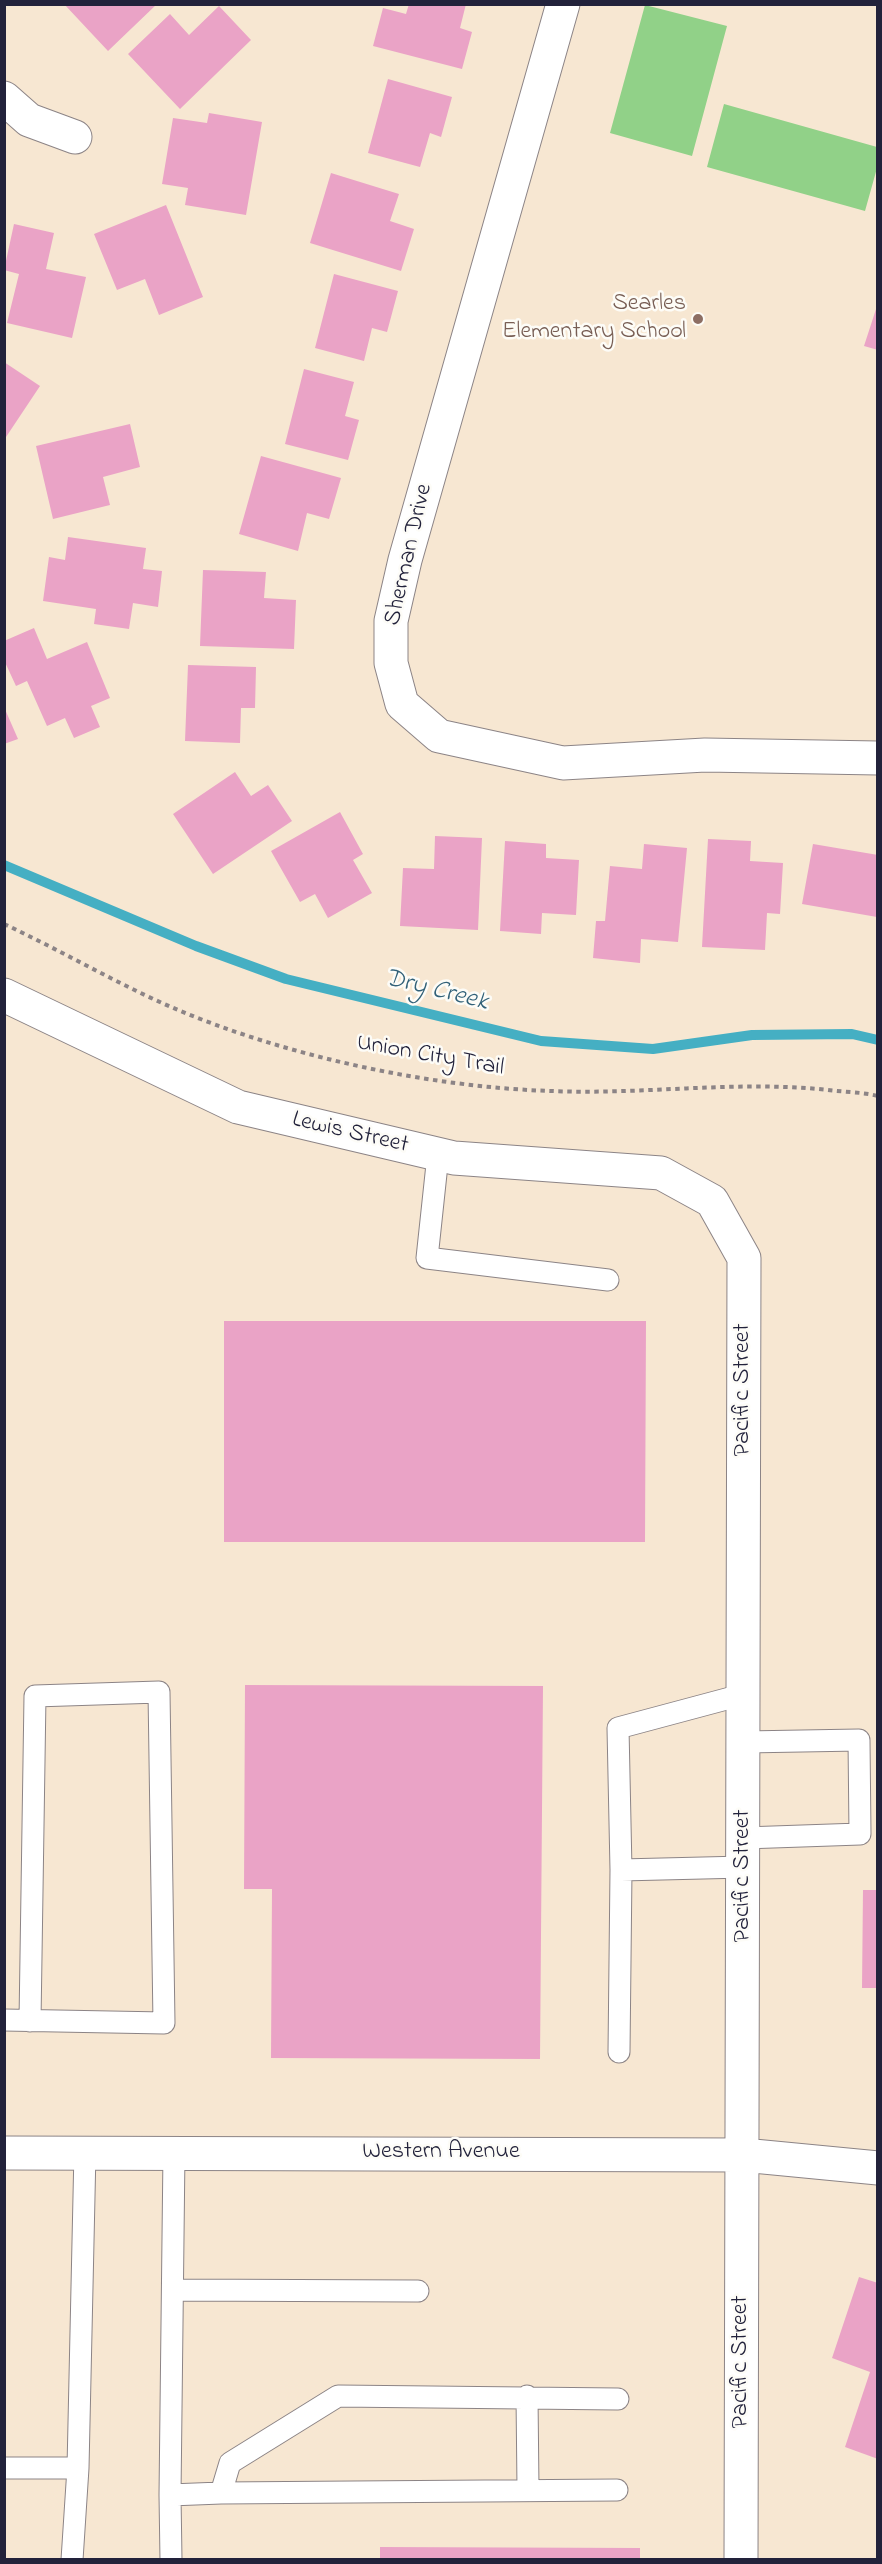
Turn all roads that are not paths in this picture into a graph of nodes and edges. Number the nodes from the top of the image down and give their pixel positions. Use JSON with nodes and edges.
{"nodes":[{"id":1,"x":563,"y":4,"type":"edge"},
{"id":2,"x":4,"y":98,"type":"edge"},
{"id":3,"x":75,"y":137,"type":"dead end"},
{"id":4,"x":878,"y":758,"type":"edge"},
{"id":5,"x":4,"y":995,"type":"edge"},
{"id":6,"x":438,"y":1155,"type":"junction"},
{"id":7,"x":712,"y":1202,"type":"joint"},
{"id":8,"x":608,"y":1280,"type":"dead end"},
{"id":9,"x":745,"y":1694,"type":"junction"},
{"id":10,"x":745,"y":1742,"type":"junction"},
{"id":11,"x":744,"y":1852,"type":"junction"},
{"id":12,"x":621,"y":1870,"type":"junction"},
{"id":13,"x":4,"y":2020,"type":"edge"},
{"id":14,"x":30,"y":2020,"type":"junction"},
{"id":15,"x":619,"y":2052,"type":"dead end"},
{"id":16,"x":85,"y":2151,"type":"junction"},
{"id":17,"x":174,"y":2152,"type":"junction"},
{"id":18,"x":4,"y":2153,"type":"edge"},
{"id":19,"x":743,"y":2155,"type":"junction"},
{"id":20,"x":878,"y":2168,"type":"edge"},
{"id":21,"x":174,"y":2290,"type":"junction"},
{"id":22,"x":418,"y":2291,"type":"dead end"},
{"id":23,"x":527,"y":2396,"type":"junction"},
{"id":24,"x":618,"y":2399,"type":"dead end"},
{"id":25,"x":4,"y":2468,"type":"edge"},
{"id":26,"x":78,"y":2468,"type":"junction"},
{"id":27,"x":528,"y":2489,"type":"junction"},
{"id":28,"x":617,"y":2490,"type":"dead end"},
{"id":29,"x":221,"y":2493,"type":"junction"},
{"id":30,"x":170,"y":2494,"type":"junction"},
{"id":31,"x":72,"y":2559,"type":"edge"},
{"id":32,"x":171,"y":2559,"type":"edge"},
{"id":33,"x":741,"y":2559,"type":"edge"}],
"edges":[{"from":1,"to":4,"type":"street","name":"Sherman Drive"},
{"from":2,"to":3,"type":"street"},
{"from":5,"to":6,"type":"street","name":"Lewis Street"},
{"from":6,"to":7,"type":"street","name":"Lewis Street"},
{"from":6,"to":8,"type":"lane"},
{"from":7,"to":9,"type":"street","name":"Pacific Street"},
{"from":9,"to":10,"type":"street","name":"Pacific Street"},
{"from":9,"to":12,"type":"lane"},
{"from":10,"to":11,"type":"street","name":"Pacific Street"},
{"from":10,"to":11,"type":"lane"},
{"from":11,"to":12,"type":"lane"},
{"from":11,"to":19,"type":"street","name":"Pacific Street"},
{"from":12,"to":15,"type":"lane"},
{"from":13,"to":14,"type":"lane"},
{"from":14,"to":14,"type":"lane"},
{"from":16,"to":17,"type":"street","name":"Western Avenue"},
{"from":16,"to":18,"type":"street","name":"Western Avenue"},
{"from":16,"to":26,"type":"lane"},
{"from":17,"to":19,"type":"street","name":"Western Avenue"},
{"from":17,"to":21,"type":"lane"},
{"from":19,"to":20,"type":"street","name":"Western Avenue"},
{"from":19,"to":33,"type":"street","name":"Pacific Street"},
{"from":21,"to":22,"type":"lane"},
{"from":21,"to":30,"type":"lane"},
{"from":23,"to":24,"type":"lane"},
{"from":23,"to":27,"type":"lane"},
{"from":23,"to":29,"type":"lane"},
{"from":25,"to":26,"type":"lane"},
{"from":26,"to":31,"type":"lane"},
{"from":27,"to":28,"type":"lane"},
{"from":27,"to":29,"type":"lane"},
{"from":29,"to":30,"type":"lane"},
{"from":30,"to":32,"type":"lane"}]}
